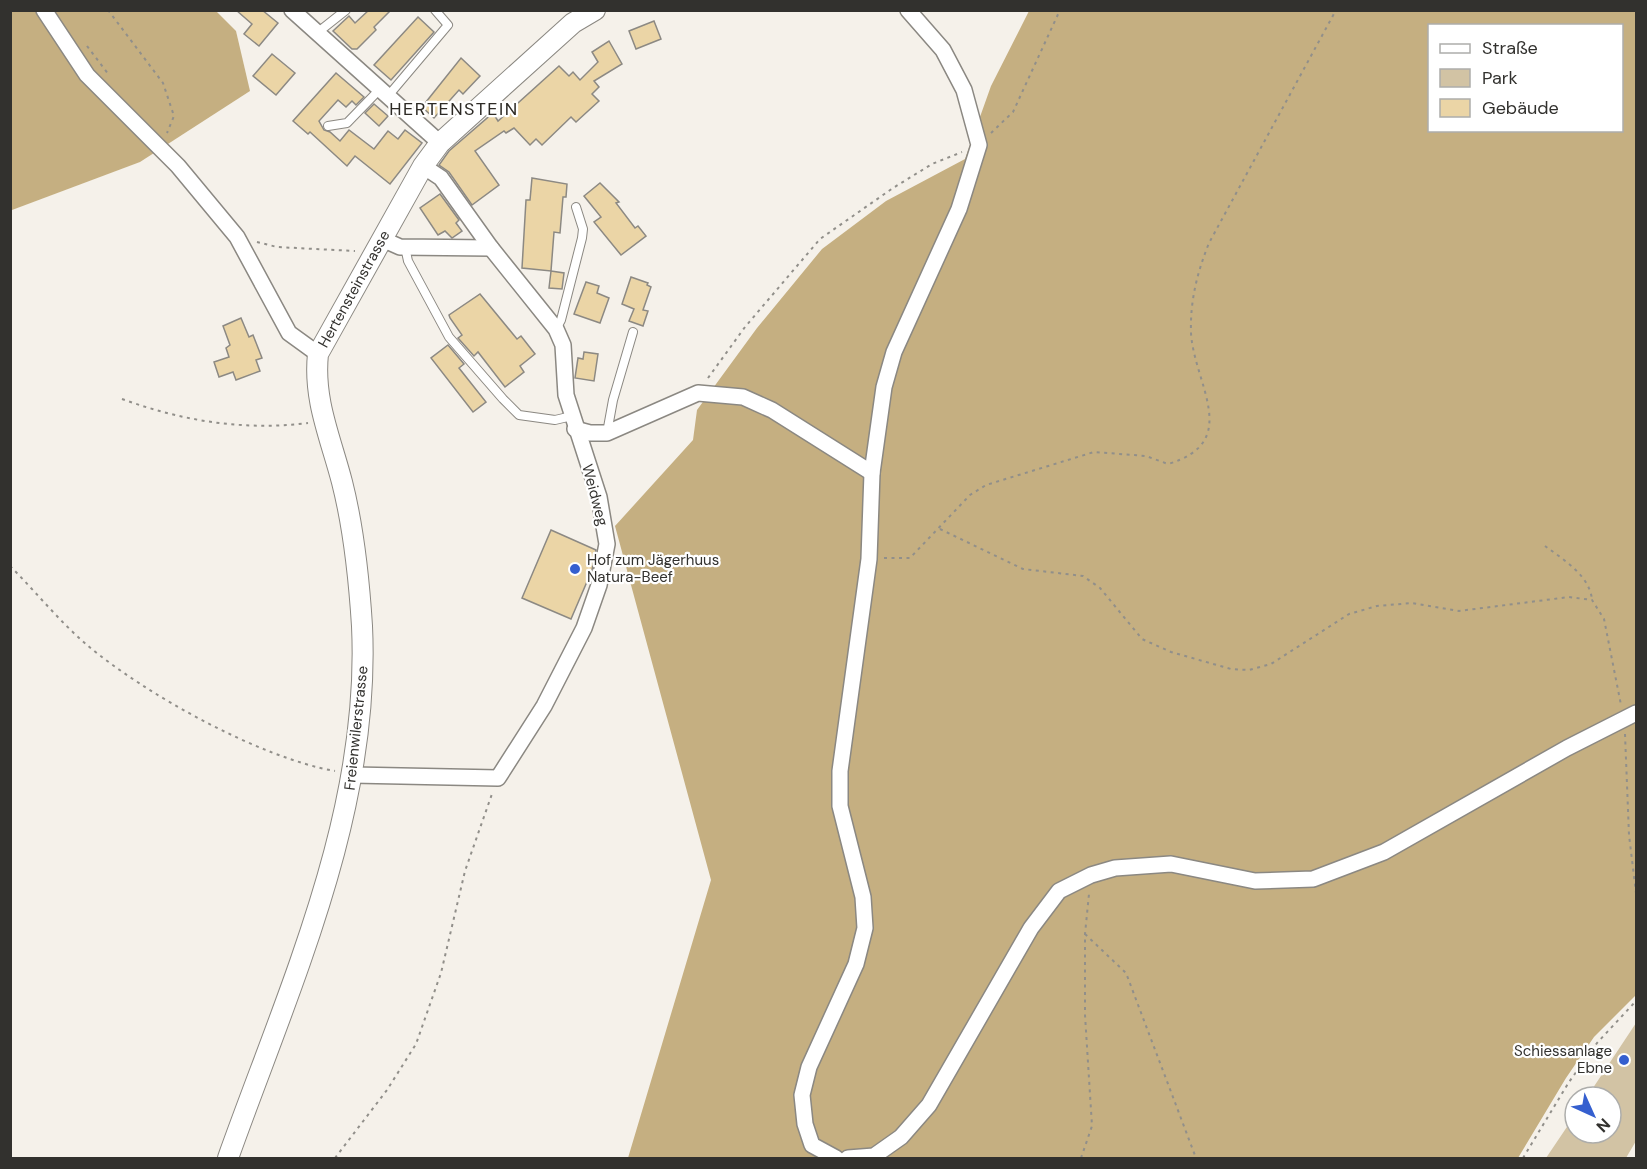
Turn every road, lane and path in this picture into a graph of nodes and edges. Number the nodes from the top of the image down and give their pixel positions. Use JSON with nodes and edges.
{"nodes":[{"id":1,"x":44,"y":10,"type":"edge"},
{"id":2,"x":108,"y":10,"type":"edge"},
{"id":3,"x":292,"y":10,"type":"edge"},
{"id":4,"x":346,"y":10,"type":"edge"},
{"id":5,"x":435,"y":10,"type":"edge"},
{"id":6,"x":595,"y":10,"type":"edge"},
{"id":7,"x":908,"y":10,"type":"edge"},
{"id":8,"x":1060,"y":10,"type":"edge"},
{"id":9,"x":1336,"y":10,"type":"edge"},
{"id":10,"x":317,"y":33,"type":"junction"},
{"id":11,"x":384,"y":93,"type":"junction"},
{"id":12,"x":328,"y":126,"type":"dead end"},
{"id":13,"x":166,"y":136,"type":"dead end"},
{"id":14,"x":440,"y":143,"type":"junction"},
{"id":15,"x":979,"y":145,"type":"junction"},
{"id":16,"x":423,"y":166,"type":"junction"},
{"id":17,"x":576,"y":207,"type":"dead end"},
{"id":18,"x":251,"y":241,"type":"dead end"},
{"id":19,"x":377,"y":247,"type":"junction"},
{"id":20,"x":405,"y":248,"type":"junction"},
{"id":21,"x":491,"y":248,"type":"junction"},
{"id":22,"x":556,"y":329,"type":"junction"},
{"id":23,"x":633,"y":332,"type":"dead end"},
{"id":24,"x":318,"y":354,"type":"junction"},
{"id":25,"x":698,"y":393,"type":"junction"},
{"id":26,"x":122,"y":399,"type":"dead end"},
{"id":27,"x":322,"y":417,"type":"junction"},
{"id":28,"x":574,"y":423,"type":"junction"},
{"id":29,"x":607,"y":433,"type":"junction"},
{"id":30,"x":872,"y":473,"type":"junction"},
{"id":31,"x":940,"y":529,"type":"junction"},
{"id":32,"x":1545,"y":546,"type":"dead end"},
{"id":33,"x":869,"y":559,"type":"junction"},
{"id":34,"x":10,"y":566,"type":"edge"},
{"id":35,"x":1592,"y":600,"type":"junction"},
{"id":36,"x":1619,"y":701,"type":"dead end"},
{"id":37,"x":1630,"y":717,"type":"edge"},
{"id":38,"x":353,"y":775,"type":"junction"},
{"id":39,"x":498,"y":778,"type":"junction"},
{"id":40,"x":1091,"y":875,"type":"junction"},
{"id":41,"x":1636,"y":893,"type":"edge"},
{"id":42,"x":1084,"y":934,"type":"junction"},
{"id":43,"x":1636,"y":1001,"type":"edge"},
{"id":44,"x":228,"y":1158,"type":"edge"},
{"id":45,"x":335,"y":1158,"type":"edge"},
{"id":46,"x":836,"y":1158,"type":"edge"},
{"id":47,"x":848,"y":1158,"type":"edge"},
{"id":48,"x":1081,"y":1158,"type":"edge"},
{"id":49,"x":1196,"y":1158,"type":"edge"},
{"id":50,"x":1523,"y":1158,"type":"edge"}],
"edges":[{"from":1,"to":24,"type":"street","name":"Hertensteinstrasse"},
{"from":2,"to":13,"type":"path"},
{"from":3,"to":10,"type":"street"},
{"from":4,"to":10,"type":"lane"},
{"from":5,"to":11,"type":"lane"},
{"from":6,"to":14,"type":"street","name":"Hertensteinstrasse"},
{"from":7,"to":15,"type":"street"},
{"from":8,"to":15,"type":"path"},
{"from":9,"to":31,"type":"path"},
{"from":10,"to":11,"type":"street"},
{"from":11,"to":12,"type":"lane"},
{"from":11,"to":14,"type":"street"},
{"from":14,"to":16,"type":"street","name":"Hertensteinstrasse"},
{"from":15,"to":25,"type":"path"},
{"from":15,"to":30,"type":"street"},
{"from":16,"to":19,"type":"street","name":"Hertensteinstrasse"},
{"from":16,"to":21,"type":"street","name":"Weidweg"},
{"from":17,"to":22,"type":"lane"},
{"from":18,"to":19,"type":"path"},
{"from":19,"to":20,"type":"street"},
{"from":19,"to":24,"type":"street","name":"Hertensteinstrasse"},
{"from":20,"to":21,"type":"street"},
{"from":20,"to":28,"type":"lane"},
{"from":21,"to":22,"type":"street","name":"Weidweg"},
{"from":22,"to":28,"type":"street","name":"Weidweg"},
{"from":23,"to":29,"type":"lane"},
{"from":24,"to":27,"type":"street","name":"Freienwilerstrasse"},
{"from":25,"to":29,"type":"street"},
{"from":25,"to":30,"type":"street"},
{"from":26,"to":27,"type":"path"},
{"from":27,"to":38,"type":"street","name":"Freienwilerstrasse"},
{"from":28,"to":29,"type":"street"},
{"from":28,"to":39,"type":"street","name":"Weidweg"},
{"from":30,"to":33,"type":"street"},
{"from":31,"to":33,"type":"path"},
{"from":31,"to":35,"type":"path"},
{"from":32,"to":35,"type":"path"},
{"from":33,"to":46,"type":"street"},
{"from":34,"to":38,"type":"path"},
{"from":35,"to":36,"type":"path"},
{"from":37,"to":40,"type":"street"},
{"from":37,"to":41,"type":"path"},
{"from":38,"to":39,"type":"street"},
{"from":38,"to":44,"type":"street","name":"Freienwilerstrasse"},
{"from":39,"to":45,"type":"path"},
{"from":40,"to":42,"type":"path"},
{"from":40,"to":47,"type":"street"},
{"from":42,"to":48,"type":"path"},
{"from":42,"to":49,"type":"path"},
{"from":43,"to":50,"type":"path"}]}
